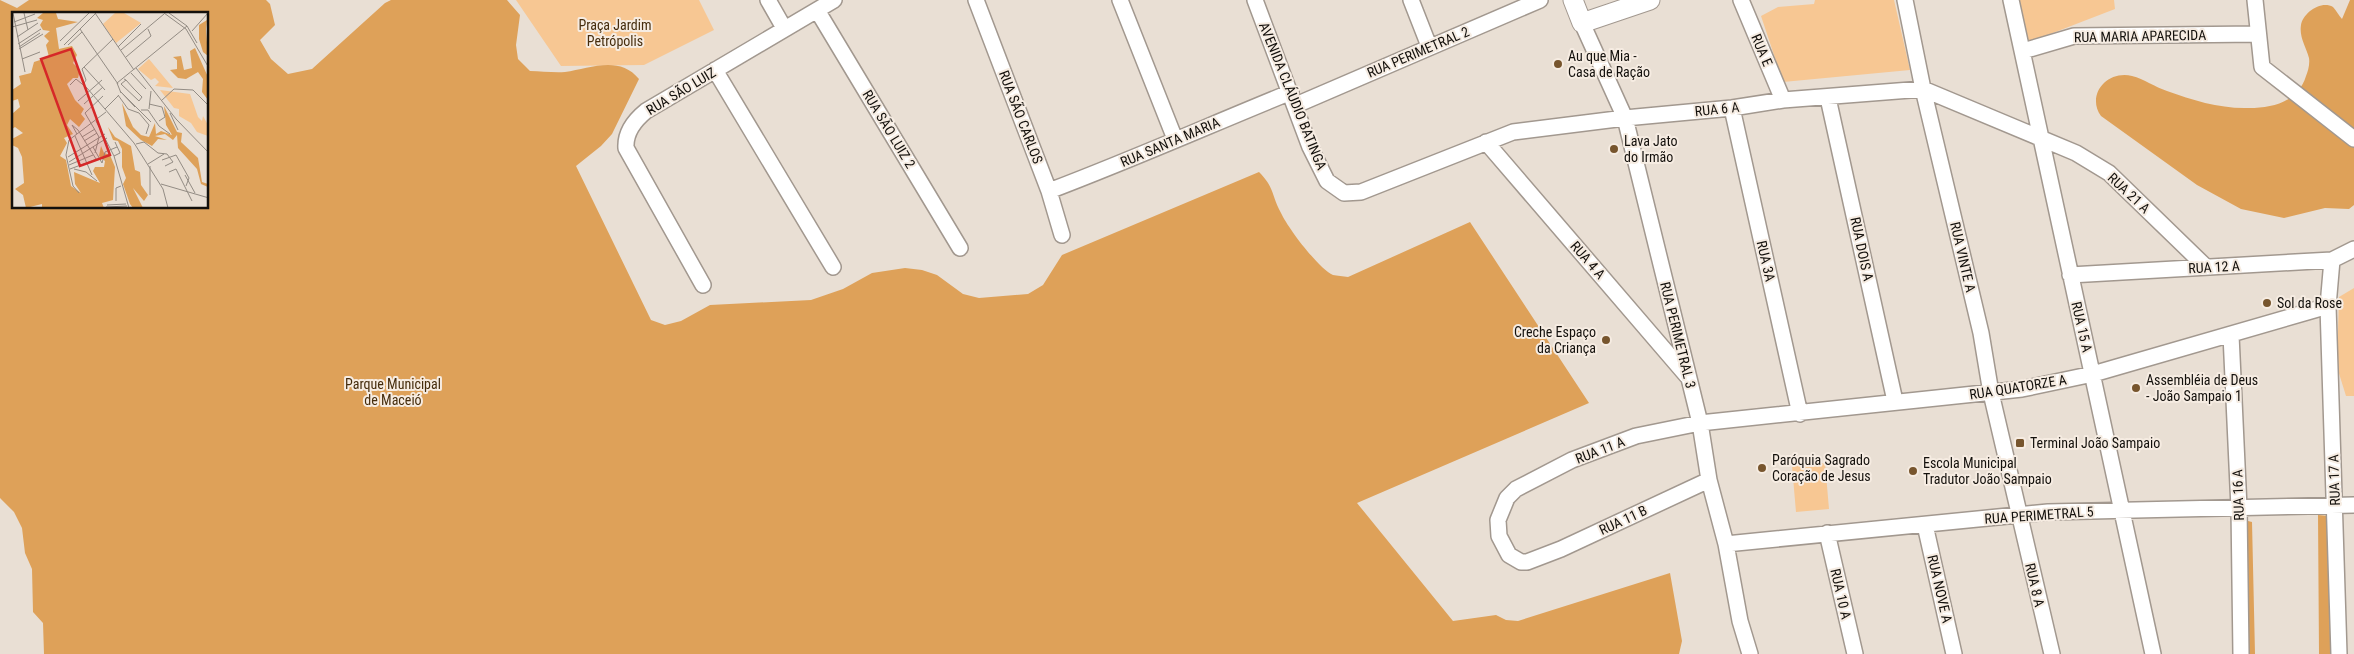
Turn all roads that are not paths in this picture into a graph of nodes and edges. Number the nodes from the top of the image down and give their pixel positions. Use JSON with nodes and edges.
{"nodes":[{"id":1,"x":768,"y":0,"type":"edge"},
{"id":2,"x":834,"y":0,"type":"edge"},
{"id":3,"x":976,"y":0,"type":"edge"},
{"id":4,"x":1120,"y":0,"type":"edge"},
{"id":5,"x":1255,"y":0,"type":"edge"},
{"id":6,"x":1411,"y":0,"type":"edge"},
{"id":7,"x":1540,"y":0,"type":"edge"},
{"id":8,"x":1573,"y":0,"type":"edge"},
{"id":9,"x":1650,"y":0,"type":"edge"},
{"id":10,"x":1741,"y":0,"type":"edge"},
{"id":11,"x":1905,"y":0,"type":"edge"},
{"id":12,"x":2010,"y":0,"type":"edge"},
{"id":13,"x":2255,"y":0,"type":"edge"},
{"id":14,"x":817,"y":10,"type":"junction"},
{"id":15,"x":1582,"y":23,"type":"junction"},
{"id":16,"x":784,"y":28,"type":"junction"},
{"id":17,"x":2258,"y":34,"type":"junction"},
{"id":18,"x":1429,"y":46,"type":"junction"},
{"id":19,"x":2023,"y":51,"type":"junction"},
{"id":20,"x":715,"y":70,"type":"junction"},
{"id":21,"x":1922,"y":88,"type":"junction"},
{"id":22,"x":1293,"y":98,"type":"junction"},
{"id":23,"x":1828,"y":98,"type":"junction"},
{"id":24,"x":1783,"y":100,"type":"junction"},
{"id":25,"x":1732,"y":108,"type":"junction"},
{"id":26,"x":1625,"y":118,"type":"junction"},
{"id":27,"x":2040,"y":137,"type":"junction"},
{"id":28,"x":1175,"y":139,"type":"junction"},
{"id":29,"x":2354,"y":139,"type":"edge"},
{"id":30,"x":1486,"y":142,"type":"junction"},
{"id":31,"x":1394,"y":180,"type":"joint"},
{"id":32,"x":1049,"y":191,"type":"junction"},
{"id":33,"x":1062,"y":235,"type":"dead end"},
{"id":34,"x":960,"y":248,"type":"dead end"},
{"id":35,"x":2354,"y":249,"type":"edge"},
{"id":36,"x":2332,"y":260,"type":"junction"},
{"id":37,"x":833,"y":267,"type":"dead end"},
{"id":38,"x":2206,"y":267,"type":"junction"},
{"id":39,"x":2070,"y":275,"type":"junction"},
{"id":40,"x":703,"y":284,"type":"dead end"},
{"id":41,"x":2328,"y":306,"type":"junction"},
{"id":42,"x":2231,"y":336,"type":"junction"},
{"id":43,"x":2094,"y":374,"type":"junction"},
{"id":44,"x":1690,"y":379,"type":"junction"},
{"id":45,"x":1991,"y":393,"type":"junction"},
{"id":46,"x":1895,"y":401,"type":"junction"},
{"id":47,"x":1800,"y":414,"type":"junction"},
{"id":48,"x":1700,"y":423,"type":"junction"},
{"id":49,"x":1709,"y":480,"type":"junction"},
{"id":50,"x":2336,"y":506,"type":"junction"},
{"id":51,"x":2354,"y":506,"type":"edge"},
{"id":52,"x":2239,"y":508,"type":"junction"},
{"id":53,"x":2121,"y":509,"type":"junction"},
{"id":54,"x":2019,"y":515,"type":"junction"},
{"id":55,"x":1925,"y":525,"type":"junction"},
{"id":56,"x":1827,"y":533,"type":"junction"},
{"id":57,"x":1726,"y":544,"type":"junction"},
{"id":58,"x":1536,"y":559,"type":"joint"},
{"id":59,"x":1750,"y":654,"type":"edge"},
{"id":60,"x":1855,"y":654,"type":"edge"},
{"id":61,"x":1954,"y":654,"type":"edge"},
{"id":62,"x":2052,"y":654,"type":"edge"},
{"id":63,"x":2153,"y":654,"type":"edge"},
{"id":64,"x":2241,"y":654,"type":"edge"},
{"id":65,"x":2339,"y":654,"type":"edge"}],
"edges":[{"from":1,"to":16,"type":"street"},
{"from":2,"to":14,"type":"street","name":"RUA SÃO LUIZ"},
{"from":3,"to":32,"type":"street","name":"RUA SÃO CARLOS"},
{"from":4,"to":28,"type":"street"},
{"from":5,"to":22,"type":"street","name":"AVENIDA CLÁUDIO BATINGA"},
{"from":6,"to":18,"type":"street"},
{"from":7,"to":18,"type":"street","name":"RUA PERIMETRAL 2"},
{"from":8,"to":15,"type":"street"},
{"from":9,"to":15,"type":"street"},
{"from":10,"to":24,"type":"street","name":"RUA E"},
{"from":11,"to":21,"type":"street","name":"RUA VINTE A"},
{"from":12,"to":19,"type":"street","name":"RUA 15 A"},
{"from":13,"to":17,"type":"street"},
{"from":14,"to":16,"type":"street","name":"RUA SÃO LUIZ"},
{"from":14,"to":34,"type":"street","name":"RUA SÃO LUIZ 2"},
{"from":15,"to":26,"type":"street","name":"RUA PERIMETRAL 3"},
{"from":16,"to":20,"type":"street","name":"RUA SÃO LUIZ"},
{"from":17,"to":19,"type":"street","name":"RUA MARIA APARECIDA"},
{"from":17,"to":29,"type":"street"},
{"from":18,"to":22,"type":"street","name":"RUA PERIMETRAL 2"},
{"from":19,"to":27,"type":"street","name":"RUA 15 A"},
{"from":20,"to":37,"type":"street"},
{"from":20,"to":40,"type":"street","name":"RUA SÃO LUIZ"},
{"from":21,"to":23,"type":"street","name":"RUA 6 A"},
{"from":21,"to":27,"type":"street","name":"RUA 6 A"},
{"from":21,"to":45,"type":"street","name":"RUA VINTE A"},
{"from":22,"to":28,"type":"street","name":"RUA SANTA MARIA"},
{"from":22,"to":31,"type":"street","name":"AVENIDA CLÁUDIO BATINGA"},
{"from":23,"to":24,"type":"street","name":"RUA 6 A"},
{"from":23,"to":46,"type":"street","name":"RUA DOIS A"},
{"from":24,"to":25,"type":"street","name":"RUA 6 A"},
{"from":25,"to":26,"type":"street","name":"RUA 6 A"},
{"from":25,"to":47,"type":"street","name":"RUA 3A"},
{"from":26,"to":30,"type":"street","name":"RUA 6 A"},
{"from":26,"to":44,"type":"street","name":"RUA PERIMETRAL 3"},
{"from":27,"to":38,"type":"street","name":"RUA 21 A"},
{"from":27,"to":39,"type":"street","name":"RUA 15 A"},
{"from":28,"to":32,"type":"street","name":"RUA SANTA MARIA"},
{"from":30,"to":31,"type":"street","name":"RUA 6 A"},
{"from":30,"to":44,"type":"street","name":"RUA 4 A"},
{"from":32,"to":33,"type":"street","name":"RUA SÃO CARLOS"},
{"from":35,"to":36,"type":"street","name":"RUA 12 A"},
{"from":36,"to":38,"type":"street","name":"RUA 12 A"},
{"from":36,"to":41,"type":"street","name":"RUA 17 A"},
{"from":38,"to":39,"type":"street","name":"RUA 12 A"},
{"from":39,"to":43,"type":"street","name":"RUA 15 A"},
{"from":41,"to":42,"type":"street","name":"RUA QUATORZE A"},
{"from":41,"to":50,"type":"street","name":"RUA 17 A"},
{"from":42,"to":43,"type":"street","name":"RUA QUATORZE A"},
{"from":42,"to":52,"type":"street","name":"RUA 16 A"},
{"from":43,"to":45,"type":"street","name":"RUA QUATORZE A"},
{"from":43,"to":53,"type":"street","name":"RUA 15 A"},
{"from":44,"to":48,"type":"street","name":"RUA PERIMETRAL 3"},
{"from":45,"to":46,"type":"street","name":"RUA QUATORZE A"},
{"from":45,"to":54,"type":"street","name":"RUA VINTE A"},
{"from":46,"to":47,"type":"street","name":"RUA QUATORZE A"},
{"from":47,"to":48,"type":"street","name":"RUA QUATORZE A"},
{"from":48,"to":49,"type":"street","name":"RUA PERIMETRAL 3"},
{"from":48,"to":58,"type":"street","name":"RUA 11 A"},
{"from":49,"to":57,"type":"street","name":"RUA PERIMETRAL 3"},
{"from":49,"to":58,"type":"street","name":"RUA 11 B"},
{"from":50,"to":51,"type":"street","name":"RUA PERIMETRAL 5"},
{"from":50,"to":52,"type":"street","name":"RUA PERIMETRAL 5"},
{"from":50,"to":65,"type":"street","name":"RUA 17 A"},
{"from":52,"to":53,"type":"street","name":"RUA PERIMETRAL 5"},
{"from":52,"to":64,"type":"street","name":"RUA 16 A"},
{"from":53,"to":54,"type":"street","name":"RUA PERIMETRAL 5"},
{"from":53,"to":63,"type":"street","name":"RUA 15 A"},
{"from":54,"to":55,"type":"street","name":"RUA PERIMETRAL 5"},
{"from":54,"to":62,"type":"street","name":"RUA 8 A"},
{"from":55,"to":56,"type":"street","name":"RUA PERIMETRAL 5"},
{"from":55,"to":61,"type":"street","name":"RUA NOVE A"},
{"from":56,"to":57,"type":"street","name":"RUA PERIMETRAL 5"},
{"from":56,"to":60,"type":"street","name":"RUA 10 A"},
{"from":57,"to":59,"type":"street","name":"RUA PERIMETRAL 3"}]}
